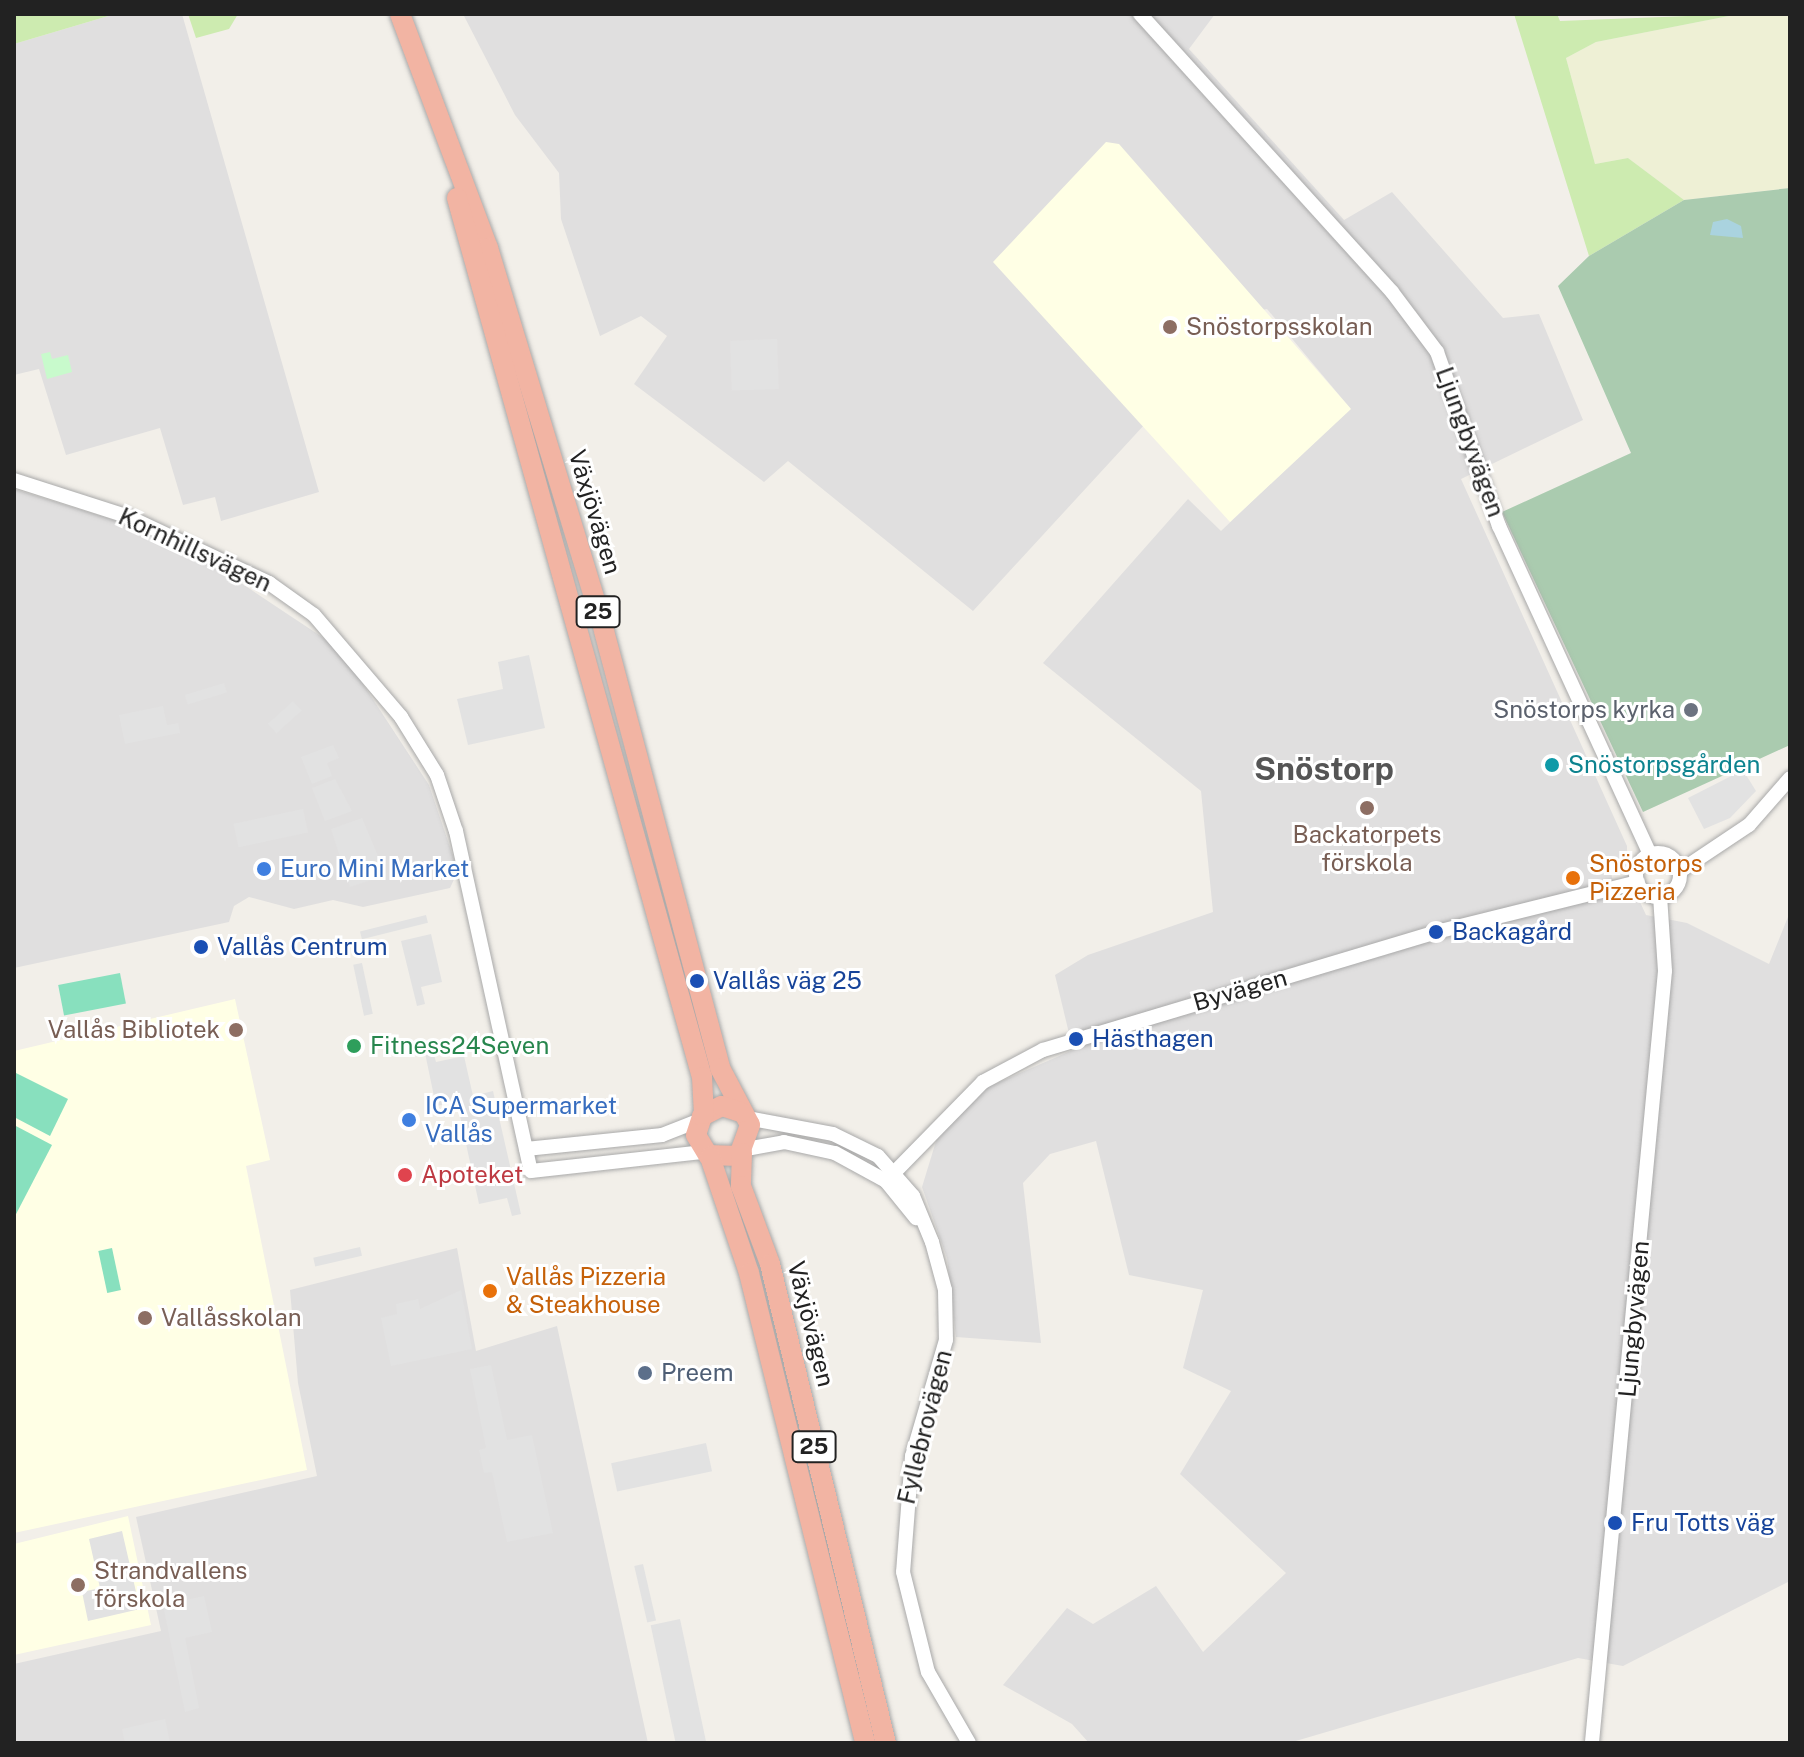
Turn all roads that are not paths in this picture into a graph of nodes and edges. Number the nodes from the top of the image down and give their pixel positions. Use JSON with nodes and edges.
{"nodes":[{"id":1,"x":400,"y":14,"type":"edge"},
{"id":2,"x":1140,"y":14,"type":"edge"},
{"id":3,"x":437,"y":117,"type":"junction"},
{"id":4,"x":14,"y":480,"type":"edge"},
{"id":5,"x":1790,"y":778,"type":"edge"},
{"id":6,"x":1650,"y":855,"type":"junction"},
{"id":7,"x":1680,"y":871,"type":"junction"},
{"id":8,"x":1638,"y":882,"type":"junction"},
{"id":9,"x":1660,"y":896,"type":"junction"},
{"id":10,"x":744,"y":1115,"type":"junction"},
{"id":11,"x":702,"y":1117,"type":"junction"},
{"id":12,"x":526,"y":1149,"type":"junction"},
{"id":13,"x":744,"y":1151,"type":"junction"},
{"id":14,"x":707,"y":1154,"type":"junction"},
{"id":15,"x":891,"y":1176,"type":"junction"},
{"id":16,"x":1592,"y":1742,"type":"edge"},
{"id":17,"x":865,"y":1743,"type":"edge"},
{"id":18,"x":886,"y":1743,"type":"edge"},
{"id":19,"x":969,"y":1743,"type":"edge"}],
"edges":[{"from":1,"to":3,"type":"highway","name":"Växjövägen","number":"25"},
{"from":2,"to":6,"type":"street","name":"Ljungbyvägen"},
{"from":3,"to":10,"type":"highway","name":"Växjövägen","number":"25"},
{"from":3,"to":11,"type":"highway","name":"Växjövägen","number":"25"},
{"from":4,"to":12,"type":"street","name":"Kornhillsvägen"},
{"from":5,"to":7,"type":"street"},
{"from":6,"to":7,"type":"street"},
{"from":6,"to":8,"type":"street"},
{"from":7,"to":9,"type":"street"},
{"from":8,"to":9,"type":"street"},
{"from":8,"to":15,"type":"street","name":"Byvägen"},
{"from":9,"to":16,"type":"street","name":"Ljungbyvägen"},
{"from":10,"to":11,"type":"highway"},
{"from":10,"to":13,"type":"highway","name":"Växjövägen","number":"25"},
{"from":10,"to":15,"type":"street"},
{"from":11,"to":12,"type":"street"},
{"from":11,"to":14,"type":"highway","name":"Växjövägen","number":"25"},
{"from":12,"to":14,"type":"street","name":"Kornhillsvägen"},
{"from":13,"to":14,"type":"highway"},
{"from":13,"to":15,"type":"street"},
{"from":13,"to":18,"type":"highway","name":"Växjövägen","number":"25"},
{"from":14,"to":17,"type":"highway","name":"Växjövägen","number":"25"},
{"from":15,"to":19,"type":"street","name":"Fyllebrovägen"}]}
